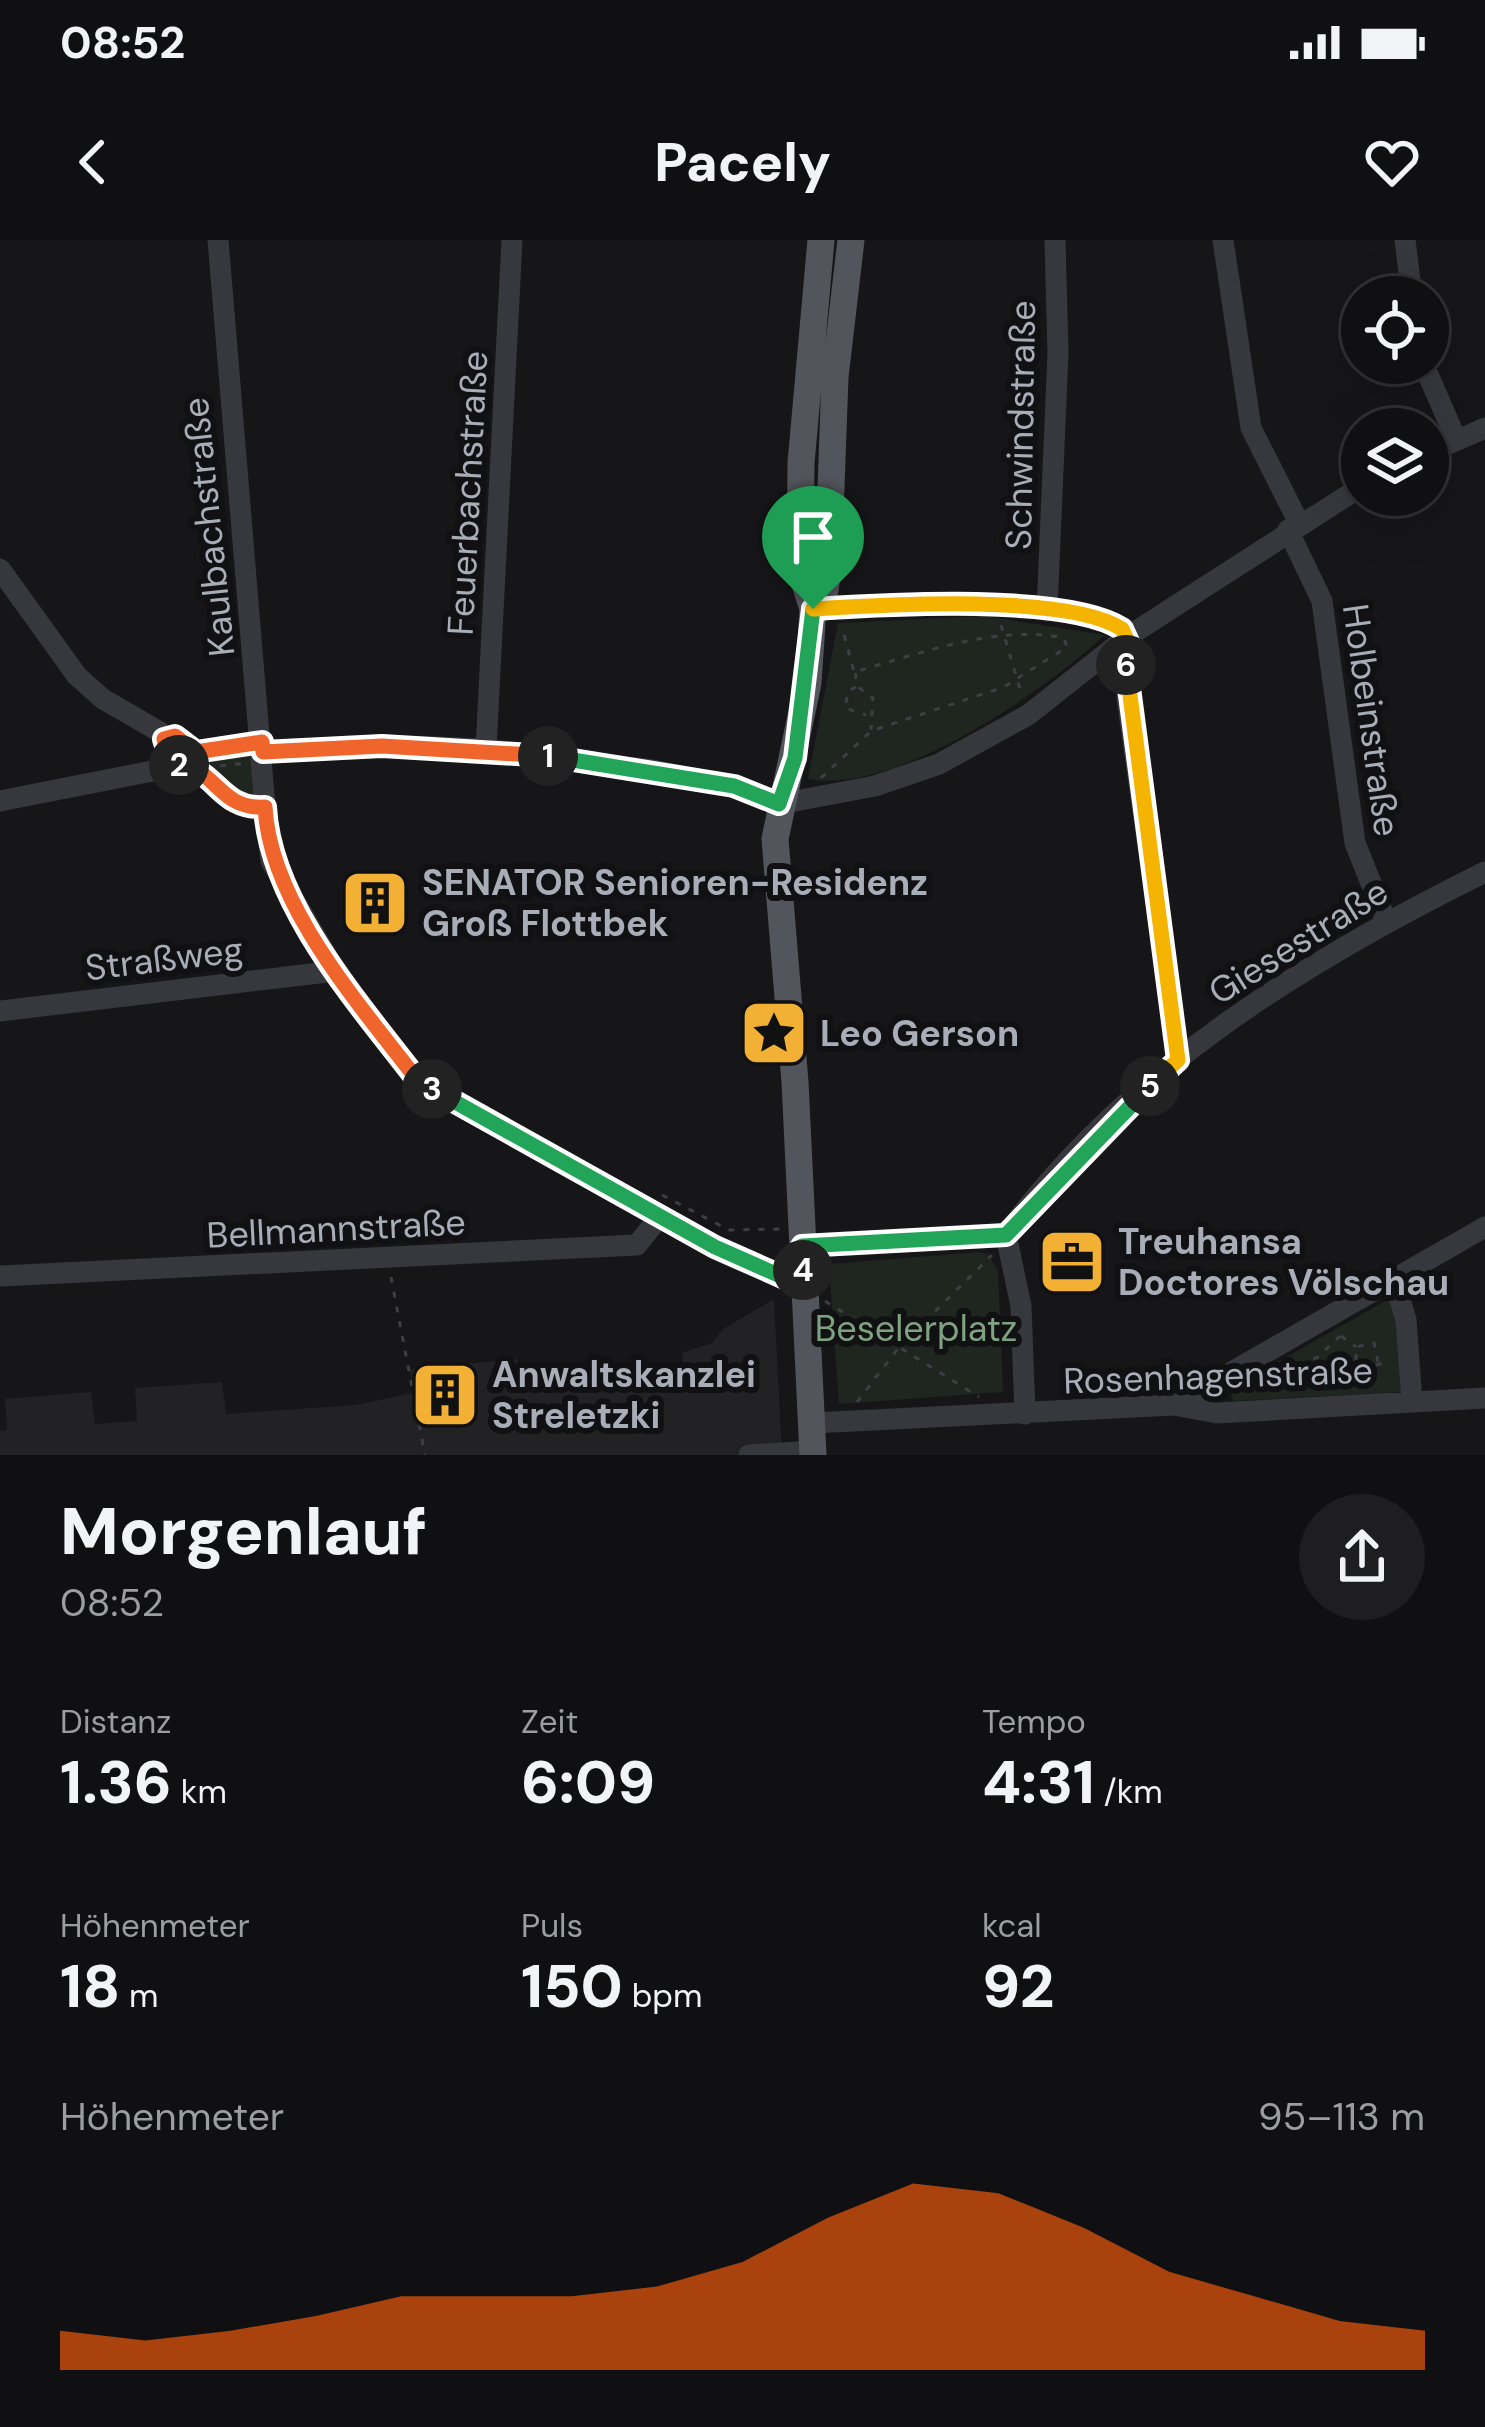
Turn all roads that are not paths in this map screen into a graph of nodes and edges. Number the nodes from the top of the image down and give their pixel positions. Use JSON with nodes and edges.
{"nodes":[{"id":1,"x":218,"y":240,"type":"edge"},
{"id":2,"x":512,"y":240,"type":"edge"},
{"id":3,"x":821,"y":240,"type":"edge"},
{"id":4,"x":851,"y":240,"type":"edge"},
{"id":5,"x":1055,"y":240,"type":"edge"},
{"id":6,"x":1223,"y":240,"type":"edge"},
{"id":7,"x":1405,"y":240,"type":"edge"},
{"id":8,"x":1409,"y":276,"type":"edge"},
{"id":9,"x":1432,"y":384,"type":"edge"},
{"id":10,"x":1485,"y":428,"type":"edge"},
{"id":11,"x":1456,"y":439,"type":"junction"},
{"id":12,"x":1449,"y":442,"type":"edge"},
{"id":13,"x":1341,"y":498,"type":"edge"},
{"id":14,"x":1294,"y":526,"type":"junction"},
{"id":15,"x":3,"y":582,"type":"edge"},
{"id":16,"x":1047,"y":611,"type":"junction"},
{"id":17,"x":826,"y":613,"type":"junction"},
{"id":18,"x":1127,"y":637,"type":"junction"},
{"id":19,"x":485,"y":749,"type":"junction"},
{"id":20,"x":263,"y":751,"type":"junction"},
{"id":21,"x":172,"y":766,"type":"junction"},
{"id":22,"x":0,"y":800,"type":"edge"},
{"id":23,"x":779,"y":804,"type":"junction"},
{"id":24,"x":265,"y":807,"type":"junction"},
{"id":25,"x":1485,"y":872,"type":"edge"},
{"id":26,"x":1386,"y":921,"type":"junction"},
{"id":27,"x":336,"y":971,"type":"junction"},
{"id":28,"x":0,"y":1011,"type":"edge"},
{"id":29,"x":1178,"y":1060,"type":"junction"},
{"id":30,"x":661,"y":1205,"type":"junction"},
{"id":31,"x":1485,"y":1226,"type":"edge"},
{"id":32,"x":796,"y":1237,"type":"junction"},
{"id":33,"x":1001,"y":1244,"type":"junction"},
{"id":34,"x":0,"y":1276,"type":"edge"},
{"id":35,"x":1394,"y":1279,"type":"junction"},
{"id":36,"x":814,"y":1293,"type":"junction"},
{"id":37,"x":1485,"y":1398,"type":"edge"},
{"id":38,"x":1412,"y":1402,"type":"junction"},
{"id":39,"x":1174,"y":1405,"type":"junction"},
{"id":40,"x":1024,"y":1414,"type":"junction"},
{"id":41,"x":813,"y":1443,"type":"edge"},
{"id":42,"x":749,"y":1455,"type":"edge"}],
"edges":[{"from":1,"to":20,"type":"street","name":"Kaulbachstraße"},
{"from":2,"to":19,"type":"street","name":"Feuerbachstraße"},
{"from":3,"to":17,"type":"main road"},
{"from":4,"to":17,"type":"main road"},
{"from":5,"to":16,"type":"street","name":"Schwindstraße"},
{"from":6,"to":14,"type":"street","name":"Holbeinstraße"},
{"from":7,"to":8,"type":"street"},
{"from":9,"to":11,"type":"street"},
{"from":10,"to":11,"type":"street"},
{"from":11,"to":12,"type":"street"},
{"from":13,"to":14,"type":"street"},
{"from":14,"to":18,"type":"street"},
{"from":14,"to":26,"type":"street","name":"Holbeinstraße"},
{"from":15,"to":21,"type":"street"},
{"from":16,"to":17,"type":"street"},
{"from":16,"to":18,"type":"street"},
{"from":17,"to":23,"type":"main road"},
{"from":18,"to":23,"type":"street"},
{"from":18,"to":29,"type":"street"},
{"from":19,"to":20,"type":"street"},
{"from":19,"to":23,"type":"street"},
{"from":20,"to":24,"type":"street","name":"Kaulbachstraße"},
{"from":21,"to":22,"type":"street"},
{"from":21,"to":24,"type":"street"},
{"from":23,"to":32,"type":"main road"},
{"from":24,"to":27,"type":"street","name":"Kaulbachstraße"},
{"from":25,"to":26,"type":"street","name":"Giesestraße"},
{"from":26,"to":29,"type":"street","name":"Giesestraße"},
{"from":27,"to":28,"type":"street","name":"Straßweg"},
{"from":27,"to":30,"type":"street","name":"Kaulbachstraße"},
{"from":29,"to":33,"type":"street","name":"Giesestraße"},
{"from":30,"to":34,"type":"street","name":"Bellmannstraße"},
{"from":30,"to":36,"type":"street","name":"Kaulbachstraße"},
{"from":31,"to":35,"type":"street"},
{"from":32,"to":33,"type":"street"},
{"from":32,"to":36,"type":"main road"},
{"from":33,"to":40,"type":"street"},
{"from":35,"to":38,"type":"street","name":"Rosenhagenstraße"},
{"from":35,"to":39,"type":"street"},
{"from":36,"to":41,"type":"main road"},
{"from":37,"to":38,"type":"street","name":"Rosenhagenstraße"},
{"from":38,"to":39,"type":"street","name":"Rosenhagenstraße"},
{"from":39,"to":40,"type":"street","name":"Rosenhagenstraße"},
{"from":40,"to":41,"type":"street"},
{"from":41,"to":42,"type":"street"}]}
